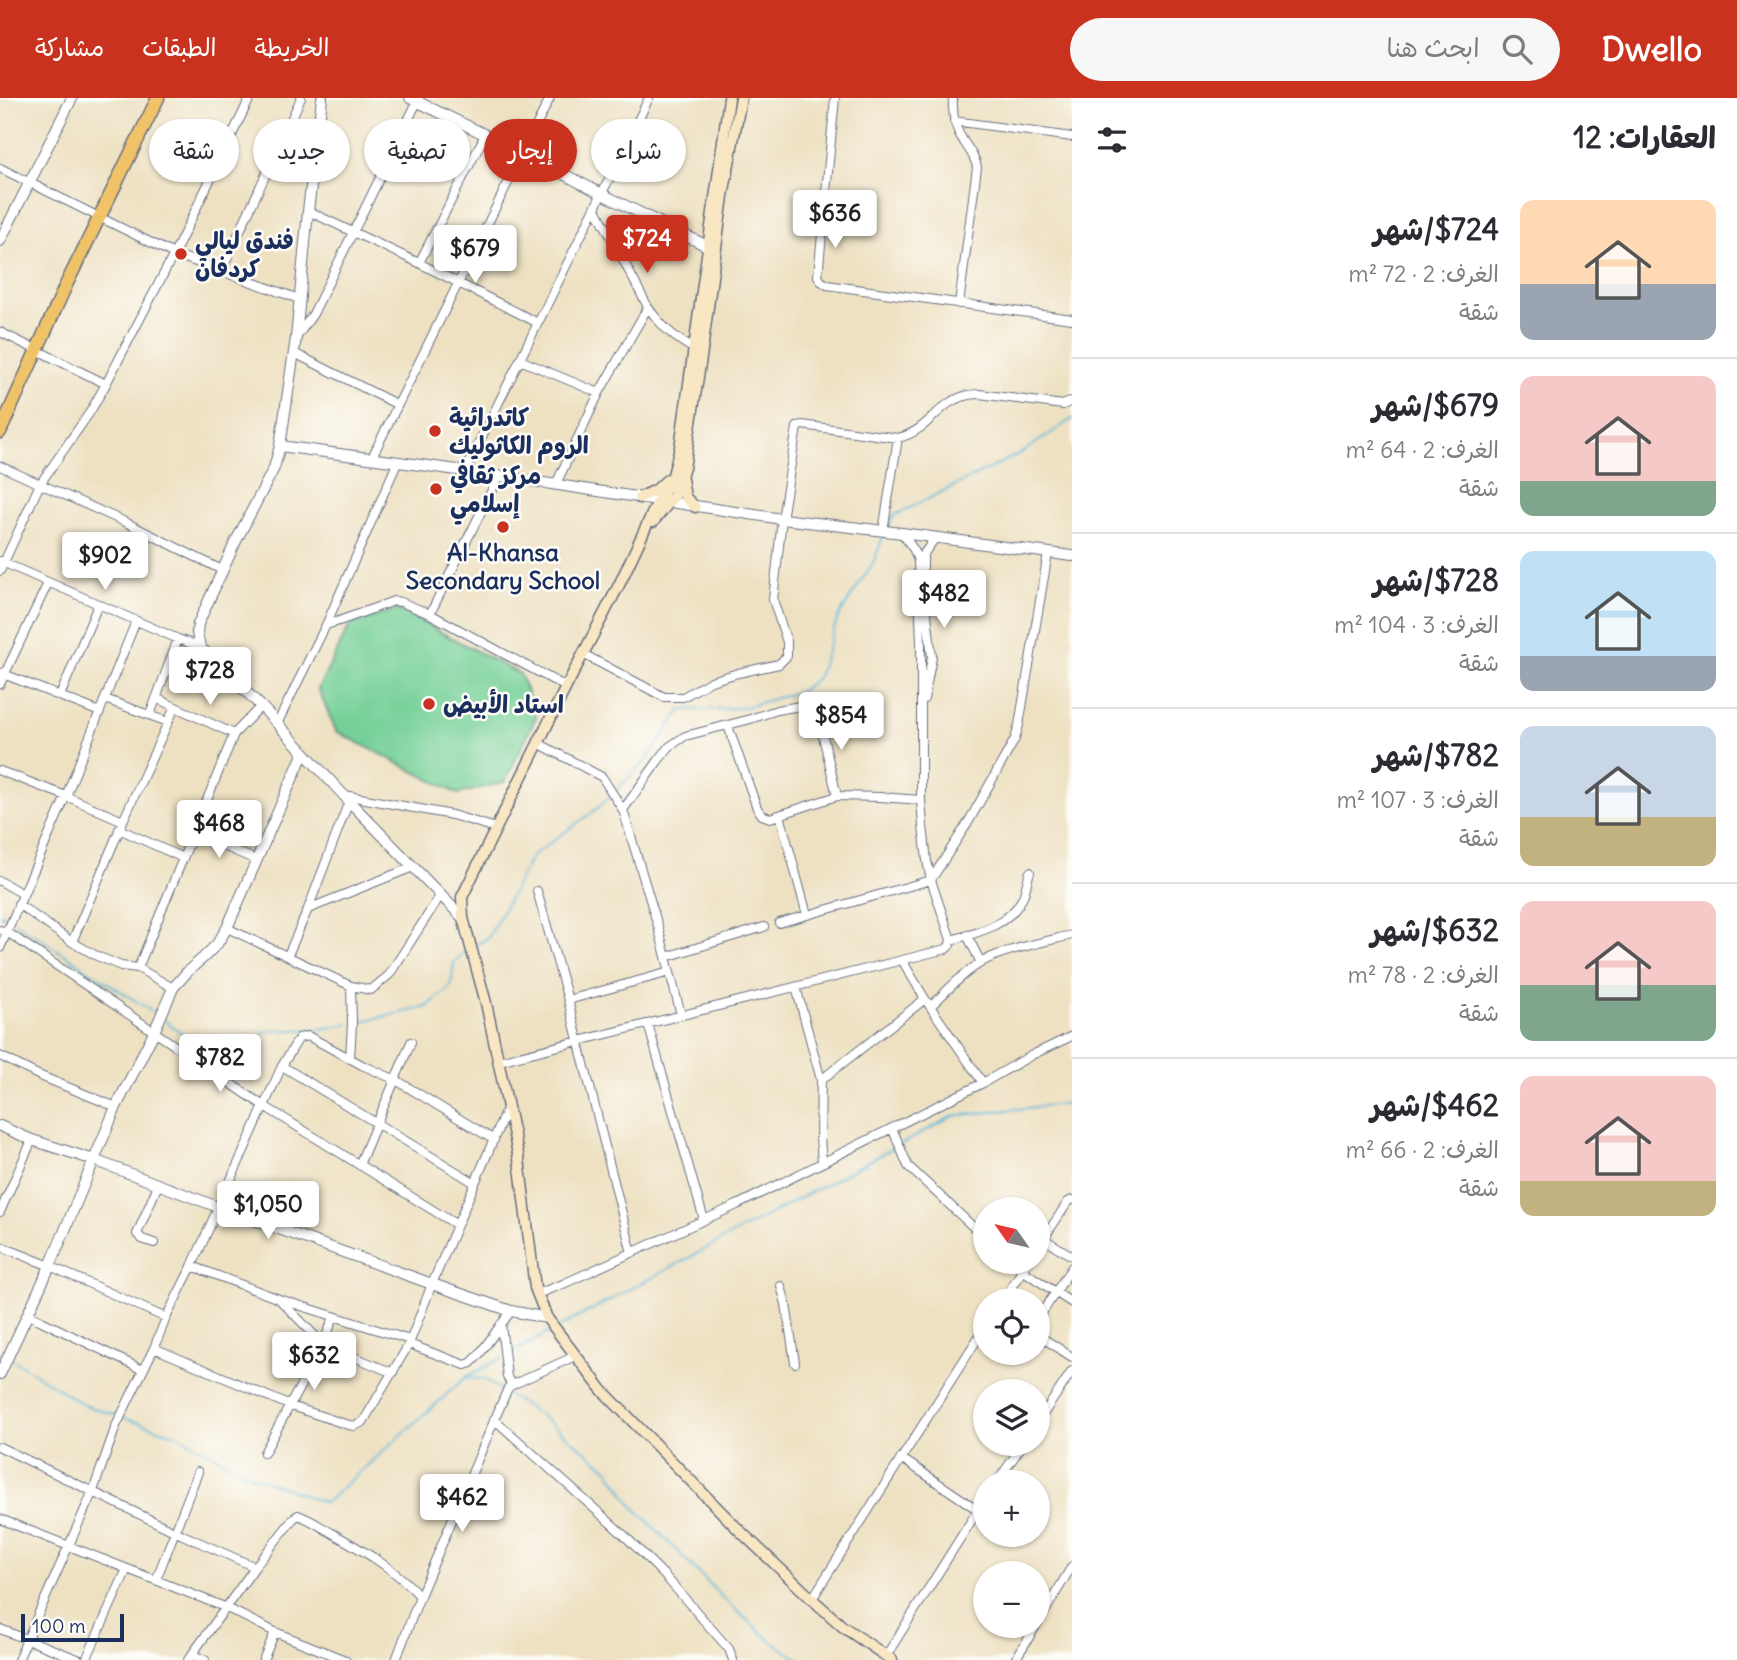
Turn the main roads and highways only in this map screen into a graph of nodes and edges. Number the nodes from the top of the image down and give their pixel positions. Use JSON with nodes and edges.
{"nodes":[{"id":1,"x":158,"y":98,"type":"edge"},
{"id":2,"x":741,"y":98,"type":"edge"},
{"id":3,"x":727,"y":99,"type":"edge"},
{"id":4,"x":712,"y":248,"type":"junction"},
{"id":5,"x":0,"y":432,"type":"edge"},
{"id":6,"x":677,"y":477,"type":"junction"},
{"id":7,"x":639,"y":498,"type":"road end"},
{"id":8,"x":695,"y":507,"type":"road end"},
{"id":9,"x":646,"y":529,"type":"junction"},
{"id":10,"x":889,"y":1658,"type":"edge"}],
"edges":[{"from":1,"to":5,"type":"main road"},
{"from":2,"to":4,"type":"main road"},
{"from":3,"to":4,"type":"main road"},
{"from":4,"to":6,"type":"main road"},
{"from":4,"to":6,"type":"main road"},
{"from":6,"to":7,"type":"main road"},
{"from":6,"to":8,"type":"main road"},
{"from":6,"to":9,"type":"main road"},
{"from":6,"to":9,"type":"main road"},
{"from":9,"to":10,"type":"main road"}]}
